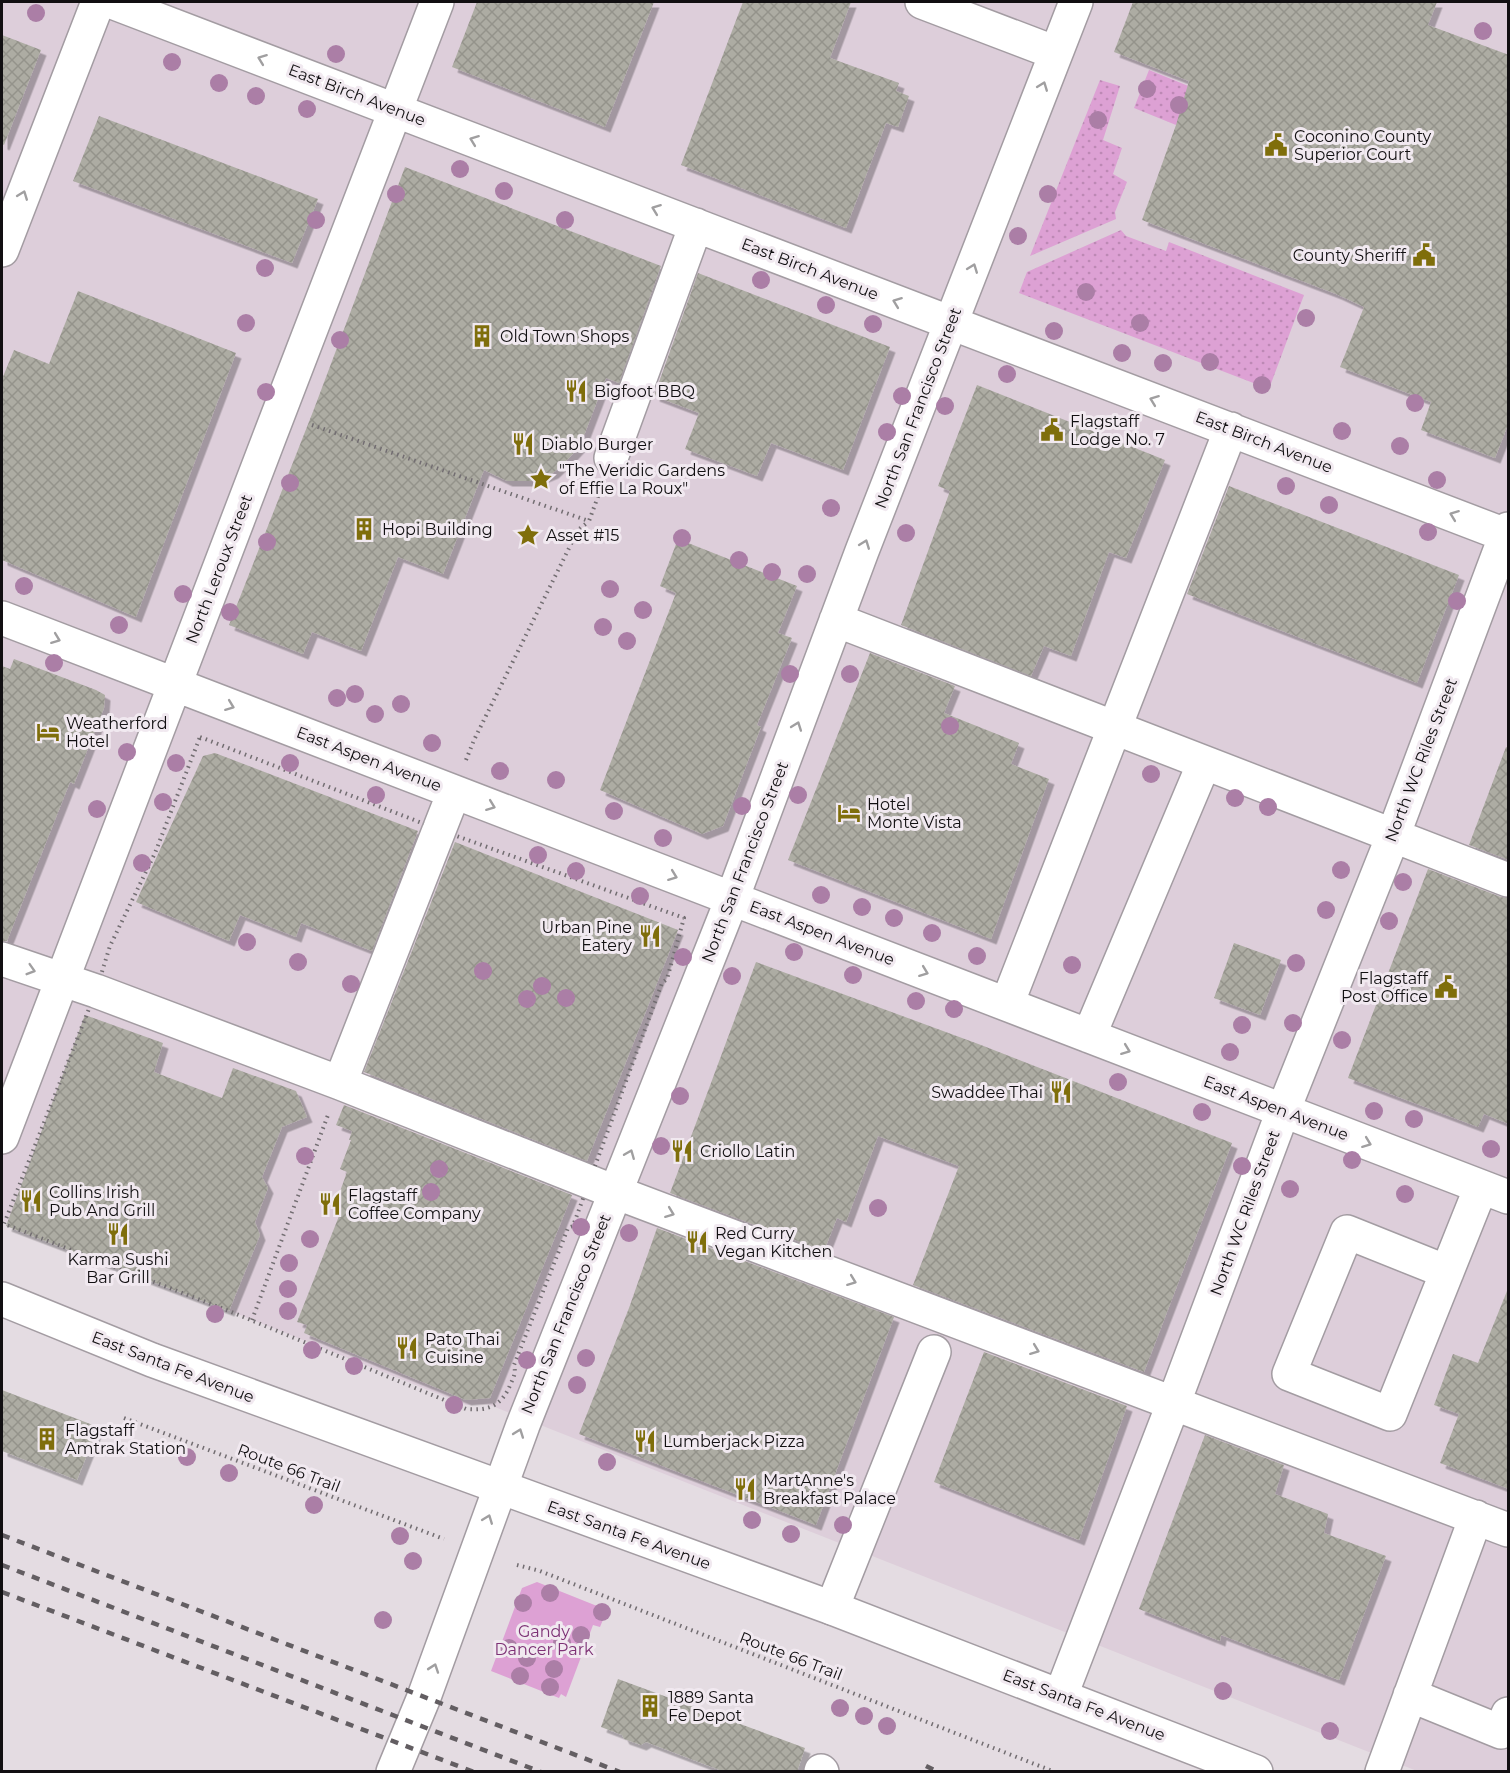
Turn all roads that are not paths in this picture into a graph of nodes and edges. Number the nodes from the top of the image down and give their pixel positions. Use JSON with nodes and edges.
{"nodes":[{"id":1,"x":98,"y":2,"type":"edge"},
{"id":2,"x":112,"y":2,"type":"edge"},
{"id":3,"x":437,"y":2,"type":"edge"},
{"id":4,"x":922,"y":2,"type":"edge"},
{"id":5,"x":1076,"y":2,"type":"edge"},
{"id":6,"x":1056,"y":53,"type":"junction"},
{"id":7,"x":395,"y":110,"type":"junction"},
{"id":8,"x":696,"y":225,"type":"junction"},
{"id":9,"x":2,"y":250,"type":"edge"},
{"id":10,"x":951,"y":322,"type":"junction"},
{"id":11,"x":1231,"y":429,"type":"junction"},
{"id":12,"x":611,"y":458,"type":"road end"},
{"id":13,"x":1508,"y":534,"type":"edge"},
{"id":14,"x":2,"y":618,"type":"edge"},
{"id":15,"x":836,"y":620,"type":"junction"},
{"id":16,"x":176,"y":685,"type":"junction"},
{"id":17,"x":1114,"y":728,"type":"junction"},
{"id":18,"x":1204,"y":763,"type":"junction"},
{"id":19,"x":454,"y":792,"type":"junction"},
{"id":20,"x":1393,"y":836,"type":"junction"},
{"id":21,"x":1509,"y":880,"type":"edge"},
{"id":22,"x":732,"y":899,"type":"junction"},
{"id":23,"x":2,"y":959,"type":"edge"},
{"id":24,"x":62,"y":979,"type":"junction"},
{"id":25,"x":1007,"y":1004,"type":"junction"},
{"id":26,"x":1089,"y":1036,"type":"junction"},
{"id":27,"x":340,"y":1083,"type":"junction"},
{"id":28,"x":1283,"y":1111,"type":"junction"},
{"id":29,"x":2,"y":1137,"type":"edge"},
{"id":30,"x":615,"y":1192,"type":"junction"},
{"id":31,"x":1495,"y":1192,"type":"edge"},
{"id":32,"x":1447,"y":1272,"type":"junction"},
{"id":33,"x":2,"y":1299,"type":"edge"},
{"id":34,"x":934,"y":1352,"type":"dead end"},
{"id":35,"x":1174,"y":1402,"type":"junction"},
{"id":36,"x":500,"y":1488,"type":"junction"},
{"id":37,"x":1476,"y":1517,"type":"junction"},
{"id":38,"x":1509,"y":1530,"type":"edge"},
{"id":39,"x":832,"y":1608,"type":"junction"},
{"id":40,"x":1061,"y":1695,"type":"junction"},
{"id":41,"x":1410,"y":1695,"type":"junction"},
{"id":42,"x":1509,"y":1714,"type":"edge"},
{"id":43,"x":393,"y":1772,"type":"edge"},
{"id":44,"x":1256,"y":1772,"type":"edge"},
{"id":45,"x":1382,"y":1772,"type":"edge"}],
"edges":[{"from":9,"to":1,"type":"street","one_way":true},
{"from":7,"to":2,"type":"street","name":"East Birch Avenue","one_way":true},
{"from":3,"to":7,"type":"street","name":"North Leroux Street"},
{"from":4,"to":6,"type":"street"},
{"from":5,"to":6,"type":"street","name":"North San Francisco Street"},
{"from":10,"to":6,"type":"street","name":"North San Francisco Street","one_way":true},
{"from":8,"to":7,"type":"street","name":"East Birch Avenue","one_way":true},
{"from":7,"to":16,"type":"street","name":"North Leroux Street"},
{"from":10,"to":8,"type":"street","name":"East Birch Avenue","one_way":true},
{"from":8,"to":12,"type":"street"},
{"from":11,"to":10,"type":"street","name":"East Birch Avenue","one_way":true},
{"from":15,"to":10,"type":"street","name":"North San Francisco Street","one_way":true},
{"from":13,"to":11,"type":"street","name":"East Birch Avenue","one_way":true},
{"from":11,"to":17,"type":"street"},
{"from":13,"to":20,"type":"street","name":"North WC Riles Street"},
{"from":14,"to":16,"type":"street","name":"East Aspen Avenue","one_way":true},
{"from":15,"to":17,"type":"street"},
{"from":22,"to":15,"type":"street","name":"North San Francisco Street","one_way":true},
{"from":16,"to":19,"type":"street","name":"East Aspen Avenue","one_way":true},
{"from":16,"to":24,"type":"street","name":"North Leroux Street"},
{"from":17,"to":18,"type":"street"},
{"from":17,"to":25,"type":"street"},
{"from":18,"to":20,"type":"street"},
{"from":18,"to":26,"type":"street"},
{"from":19,"to":22,"type":"street","name":"East Aspen Avenue","one_way":true},
{"from":19,"to":27,"type":"street"},
{"from":20,"to":21,"type":"street"},
{"from":20,"to":28,"type":"street","name":"North WC Riles Street"},
{"from":22,"to":25,"type":"street","name":"East Aspen Avenue","one_way":true},
{"from":30,"to":22,"type":"street","name":"North San Francisco Street","one_way":true},
{"from":23,"to":24,"type":"street","one_way":true},
{"from":24,"to":27,"type":"street"},
{"from":24,"to":29,"type":"street","name":"North Leroux Street"},
{"from":25,"to":26,"type":"street","name":"East Aspen Avenue"},
{"from":26,"to":28,"type":"street","name":"East Aspen Avenue","one_way":true},
{"from":27,"to":30,"type":"street"},
{"from":28,"to":31,"type":"street","name":"East Aspen Avenue","one_way":true},
{"from":28,"to":35,"type":"street","name":"North WC Riles Street"},
{"from":30,"to":35,"type":"street","one_way":true},
{"from":36,"to":30,"type":"street","name":"North San Francisco Street","one_way":true},
{"from":31,"to":32,"type":"street"},
{"from":32,"to":32,"type":"street"},
{"from":33,"to":36,"type":"street","name":"East Santa Fe Avenue"},
{"from":34,"to":39,"type":"street"},
{"from":35,"to":37,"type":"street"},
{"from":35,"to":40,"type":"street","name":"North WC Riles Street"},
{"from":36,"to":39,"type":"street","name":"East Santa Fe Avenue"},
{"from":43,"to":36,"type":"street","name":"North San Francisco Street","one_way":true},
{"from":37,"to":38,"type":"street"},
{"from":37,"to":41,"type":"street"},
{"from":39,"to":40,"type":"street","name":"East Santa Fe Avenue"},
{"from":40,"to":44,"type":"street","name":"East Santa Fe Avenue"},
{"from":41,"to":42,"type":"street"},
{"from":41,"to":45,"type":"street"}]}
